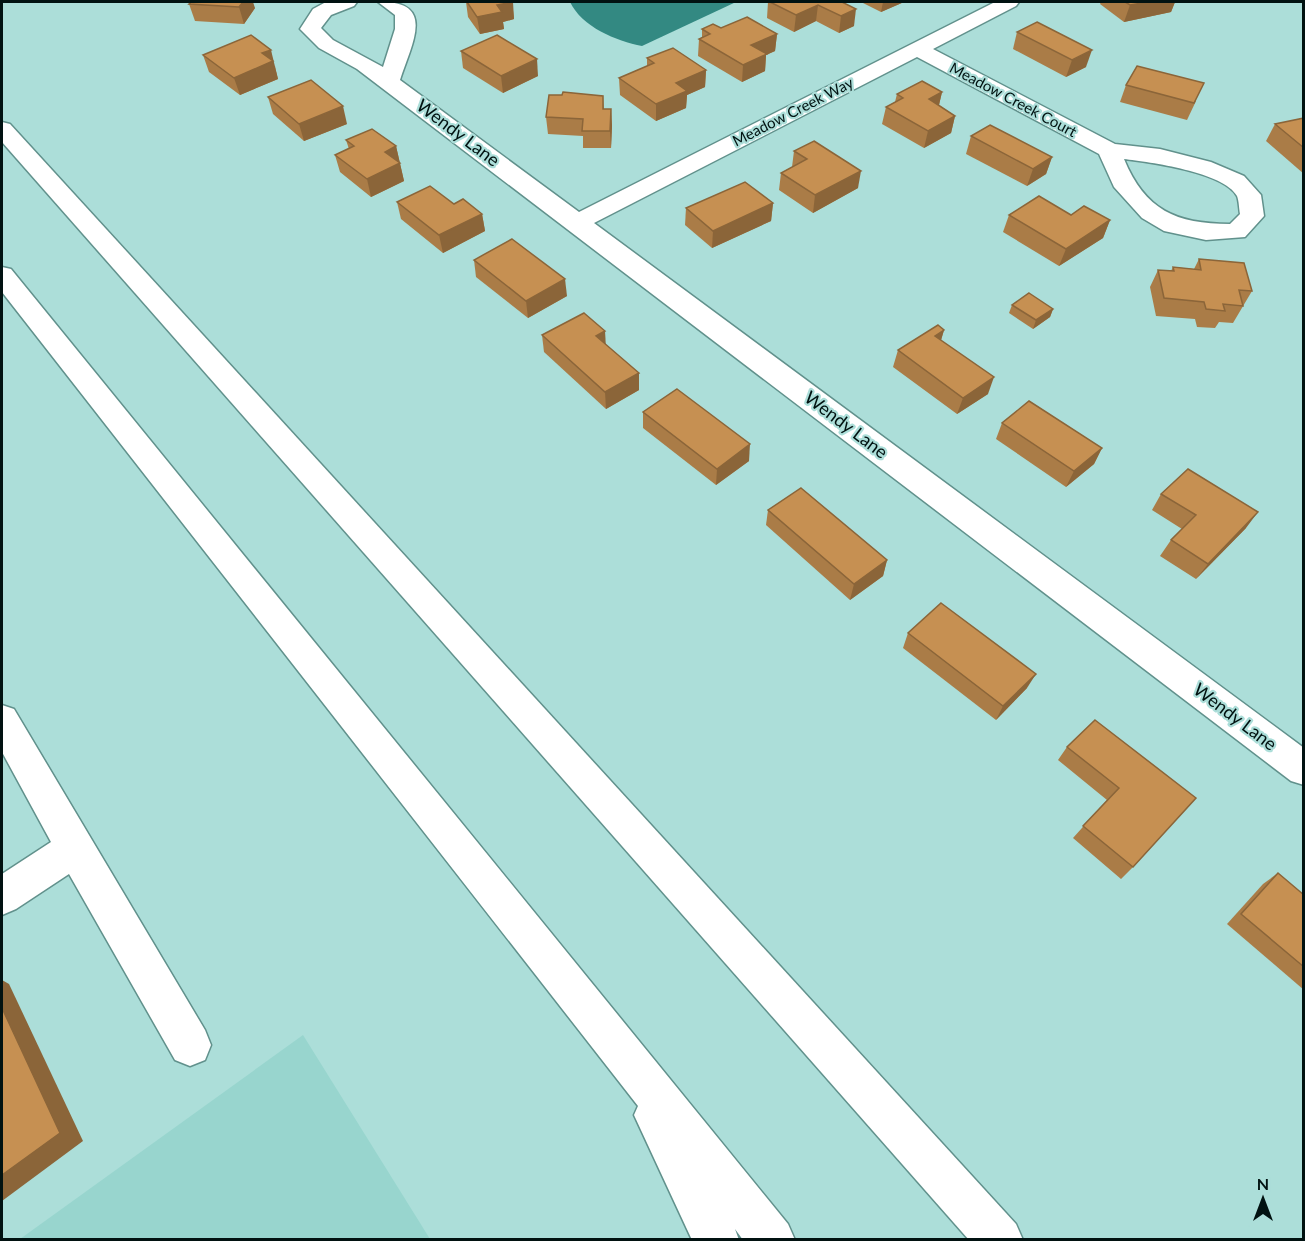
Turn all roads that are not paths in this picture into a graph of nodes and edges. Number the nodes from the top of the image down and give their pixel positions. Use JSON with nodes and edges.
{"nodes":[{"id":1,"x":347,"y":2,"type":"edge"},
{"id":2,"x":388,"y":2,"type":"edge"},
{"id":3,"x":1009,"y":2,"type":"edge"},
{"id":4,"x":916,"y":49,"type":"junction"},
{"id":5,"x":389,"y":82,"type":"junction"},
{"id":6,"x":2,"y":129,"type":"edge"},
{"id":7,"x":1109,"y":150,"type":"junction"},
{"id":8,"x":576,"y":223,"type":"junction"},
{"id":9,"x":2,"y":275,"type":"edge"},
{"id":10,"x":2,"y":720,"type":"edge"},
{"id":11,"x":1304,"y":769,"type":"edge"},
{"id":12,"x":75,"y":848,"type":"junction"},
{"id":13,"x":2,"y":896,"type":"edge"},
{"id":14,"x":190,"y":1045,"type":"dead end"},
{"id":15,"x":628,"y":1059,"type":"junction"},
{"id":16,"x":716,"y":1239,"type":"edge"},
{"id":17,"x":772,"y":1239,"type":"edge"},
{"id":18,"x":1000,"y":1239,"type":"edge"}],
"edges":[{"from":1,"to":5,"type":"main road","name":"Wendy Lane"},
{"from":2,"to":5,"type":"main road"},
{"from":3,"to":4,"type":"main road","name":"Meadow Creek Way"},
{"from":4,"to":7,"type":"main road","name":"Meadow Creek Court"},
{"from":4,"to":8,"type":"main road","name":"Meadow Creek Way"},
{"from":5,"to":8,"type":"main road","name":"Wendy Lane"},
{"from":6,"to":18,"type":"main road"},
{"from":7,"to":7,"type":"main road","name":"Meadow Creek Court"},
{"from":8,"to":11,"type":"main road","name":"Wendy Lane"},
{"from":9,"to":15,"type":"main road"},
{"from":10,"to":12,"type":"main road"},
{"from":12,"to":13,"type":"main road"},
{"from":12,"to":14,"type":"main road"},
{"from":15,"to":16,"type":"main road"},
{"from":15,"to":17,"type":"main road"}]}
